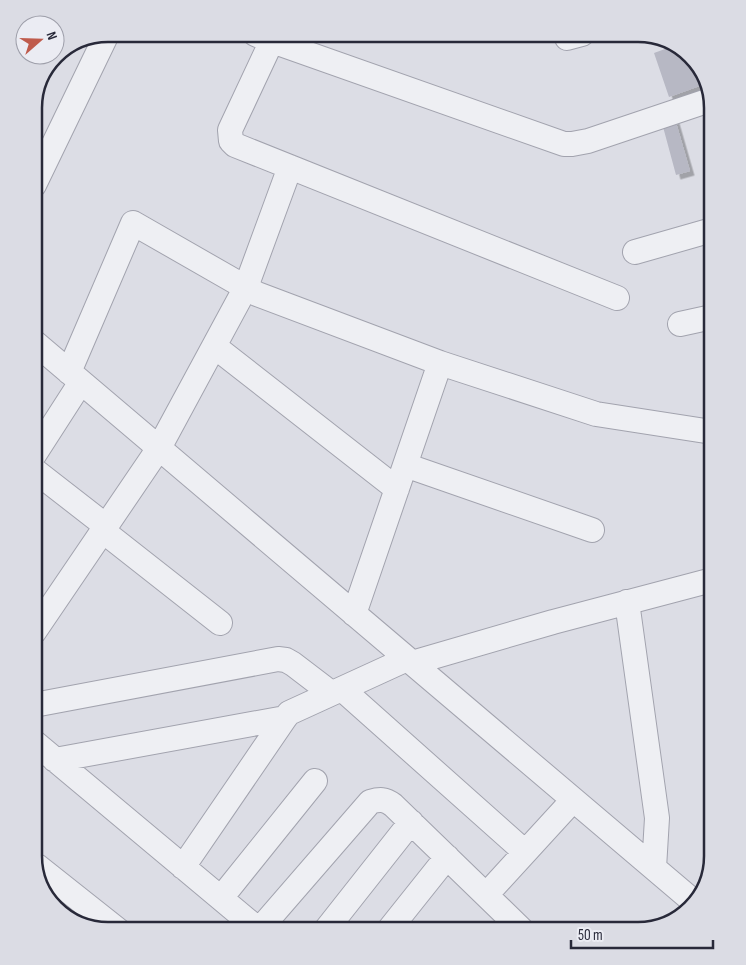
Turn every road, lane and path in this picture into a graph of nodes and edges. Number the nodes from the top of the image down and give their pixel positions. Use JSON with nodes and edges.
{"nodes":[{"id":1,"x":264,"y":43,"type":"edge"},
{"id":2,"x":286,"y":43,"type":"edge"},
{"id":3,"x":102,"y":44,"type":"edge"},
{"id":4,"x":703,"y":102,"type":"edge"},
{"id":5,"x":43,"y":167,"type":"edge"},
{"id":6,"x":290,"y":167,"type":"junction"},
{"id":7,"x":704,"y":232,"type":"edge"},
{"id":8,"x":635,"y":252,"type":"dead end"},
{"id":9,"x":246,"y":287,"type":"junction"},
{"id":10,"x":617,"y":298,"type":"dead end"},
{"id":11,"x":704,"y":319,"type":"edge"},
{"id":12,"x":680,"y":324,"type":"dead end"},
{"id":13,"x":214,"y":346,"type":"junction"},
{"id":14,"x":43,"y":349,"type":"edge"},
{"id":15,"x":440,"y":363,"type":"junction"},
{"id":16,"x":75,"y":377,"type":"junction"},
{"id":17,"x":704,"y":431,"type":"edge"},
{"id":18,"x":43,"y":439,"type":"edge"},
{"id":19,"x":159,"y":448,"type":"junction"},
{"id":20,"x":405,"y":465,"type":"junction"},
{"id":21,"x":43,"y":477,"type":"edge"},
{"id":22,"x":397,"y":489,"type":"junction"},
{"id":23,"x":104,"y":528,"type":"junction"},
{"id":24,"x":592,"y":530,"type":"dead end"},
{"id":25,"x":704,"y":582,"type":"edge"},
{"id":26,"x":627,"y":602,"type":"junction"},
{"id":27,"x":354,"y":614,"type":"junction"},
{"id":28,"x":42,"y":620,"type":"edge"},
{"id":29,"x":220,"y":623,"type":"dead end"},
{"id":30,"x":410,"y":661,"type":"junction"},
{"id":31,"x":336,"y":691,"type":"junction"},
{"id":32,"x":42,"y":703,"type":"edge"},
{"id":33,"x":285,"y":718,"type":"junction"},
{"id":34,"x":42,"y":749,"type":"edge"},
{"id":35,"x":55,"y":760,"type":"junction"},
{"id":36,"x":315,"y":781,"type":"dead end"},
{"id":37,"x":574,"y":800,"type":"junction"},
{"id":38,"x":411,"y":822,"type":"junction"},
{"id":39,"x":525,"y":852,"type":"junction"},
{"id":40,"x":447,"y":857,"type":"junction"},
{"id":41,"x":183,"y":867,"type":"junction"},
{"id":42,"x":654,"y":868,"type":"junction"},
{"id":43,"x":45,"y":874,"type":"edge"},
{"id":44,"x":486,"y":895,"type":"junction"},
{"id":45,"x":221,"y":898,"type":"junction"},
{"id":46,"x":689,"y":898,"type":"edge"},
{"id":47,"x":102,"y":922,"type":"edge"},
{"id":48,"x":249,"y":922,"type":"edge"},
{"id":49,"x":267,"y":922,"type":"edge"},
{"id":50,"x":331,"y":922,"type":"edge"},
{"id":51,"x":395,"y":922,"type":"edge"},
{"id":52,"x":510,"y":922,"type":"edge"}],
"edges":[{"from":1,"to":6,"type":"street"},
{"from":2,"to":4,"type":"street"},
{"from":3,"to":5,"type":"street"},
{"from":6,"to":9,"type":"street"},
{"from":6,"to":10,"type":"street"},
{"from":7,"to":8,"type":"street"},
{"from":9,"to":13,"type":"street"},
{"from":9,"to":15,"type":"street"},
{"from":9,"to":16,"type":"street"},
{"from":11,"to":12,"type":"street"},
{"from":13,"to":19,"type":"street"},
{"from":13,"to":22,"type":"street"},
{"from":14,"to":16,"type":"street"},
{"from":15,"to":17,"type":"street"},
{"from":15,"to":20,"type":"street"},
{"from":16,"to":18,"type":"street"},
{"from":16,"to":19,"type":"street"},
{"from":19,"to":23,"type":"street"},
{"from":19,"to":27,"type":"street"},
{"from":20,"to":22,"type":"street"},
{"from":20,"to":24,"type":"street"},
{"from":21,"to":23,"type":"street"},
{"from":22,"to":27,"type":"street"},
{"from":23,"to":28,"type":"street"},
{"from":23,"to":29,"type":"street"},
{"from":25,"to":26,"type":"street"},
{"from":26,"to":30,"type":"street"},
{"from":26,"to":42,"type":"street"},
{"from":27,"to":30,"type":"street"},
{"from":30,"to":31,"type":"street"},
{"from":30,"to":37,"type":"street"},
{"from":31,"to":32,"type":"street"},
{"from":31,"to":33,"type":"street"},
{"from":31,"to":39,"type":"street"},
{"from":33,"to":35,"type":"street"},
{"from":33,"to":41,"type":"street"},
{"from":34,"to":35,"type":"street"},
{"from":35,"to":41,"type":"street"},
{"from":36,"to":45,"type":"street"},
{"from":37,"to":39,"type":"street"},
{"from":37,"to":42,"type":"street"},
{"from":38,"to":40,"type":"street"},
{"from":38,"to":49,"type":"street"},
{"from":38,"to":50,"type":"street"},
{"from":39,"to":44,"type":"street"},
{"from":40,"to":44,"type":"street"},
{"from":40,"to":51,"type":"street"},
{"from":41,"to":45,"type":"street"},
{"from":42,"to":46,"type":"street"},
{"from":43,"to":47,"type":"street"},
{"from":44,"to":52,"type":"street"},
{"from":45,"to":48,"type":"street"}]}
